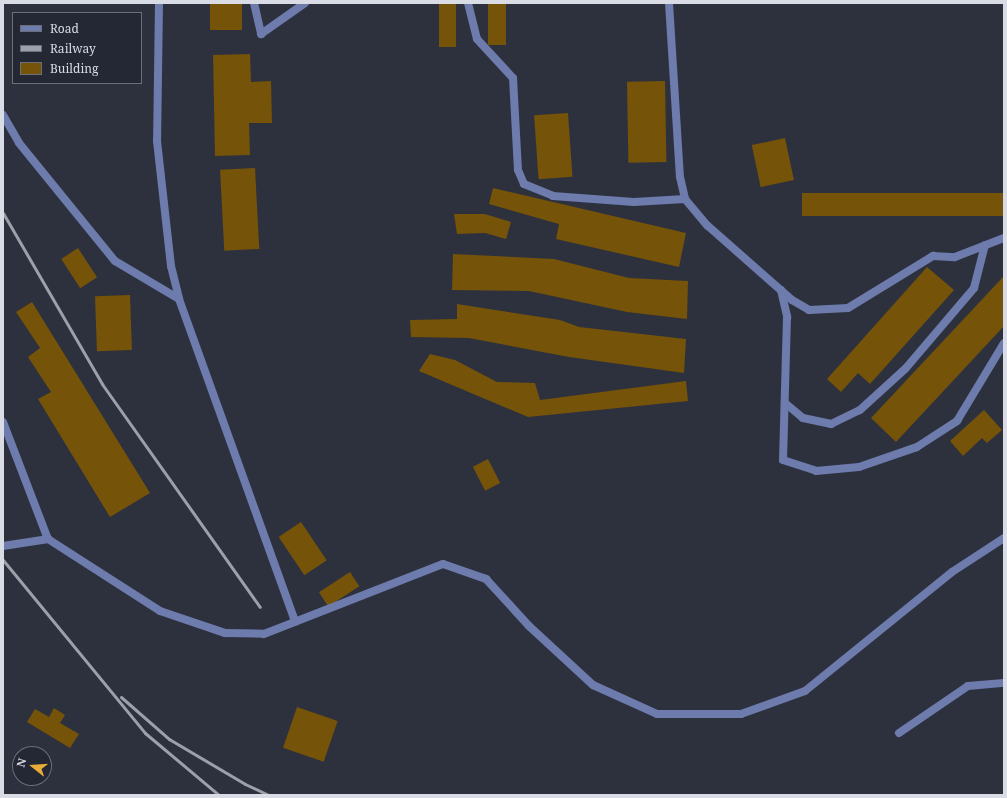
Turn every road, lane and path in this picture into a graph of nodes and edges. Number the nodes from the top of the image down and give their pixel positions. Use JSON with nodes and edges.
{"nodes":[{"id":1,"x":160,"y":3,"type":"edge"},
{"id":2,"x":254,"y":3,"type":"edge"},
{"id":3,"x":305,"y":3,"type":"edge"},
{"id":4,"x":468,"y":3,"type":"edge"},
{"id":5,"x":669,"y":3,"type":"edge"},
{"id":6,"x":3,"y":115,"type":"edge"},
{"id":7,"x":686,"y":199,"type":"junction"},
{"id":8,"x":1004,"y":238,"type":"edge"},
{"id":9,"x":985,"y":245,"type":"junction"},
{"id":10,"x":781,"y":290,"type":"junction"},
{"id":11,"x":179,"y":299,"type":"junction"},
{"id":12,"x":1004,"y":344,"type":"edge"},
{"id":13,"x":784,"y":403,"type":"junction"},
{"id":14,"x":3,"y":422,"type":"edge"},
{"id":15,"x":48,"y":538,"type":"junction"},
{"id":16,"x":1004,"y":538,"type":"edge"},
{"id":17,"x":3,"y":546,"type":"edge"},
{"id":18,"x":296,"y":622,"type":"junction"},
{"id":19,"x":1004,"y":683,"type":"edge"},
{"id":20,"x":899,"y":733,"type":"dead end"}],
"edges":[{"from":1,"to":11,"type":"street"},
{"from":2,"to":3,"type":"street"},
{"from":4,"to":7,"type":"street"},
{"from":5,"to":7,"type":"street"},
{"from":6,"to":11,"type":"street"},
{"from":7,"to":10,"type":"street"},
{"from":8,"to":9,"type":"street"},
{"from":9,"to":10,"type":"street"},
{"from":9,"to":13,"type":"street"},
{"from":10,"to":13,"type":"street"},
{"from":11,"to":18,"type":"street"},
{"from":12,"to":13,"type":"street"},
{"from":14,"to":15,"type":"street"},
{"from":15,"to":17,"type":"street"},
{"from":15,"to":18,"type":"street"},
{"from":16,"to":18,"type":"street"},
{"from":19,"to":20,"type":"street"}]}
